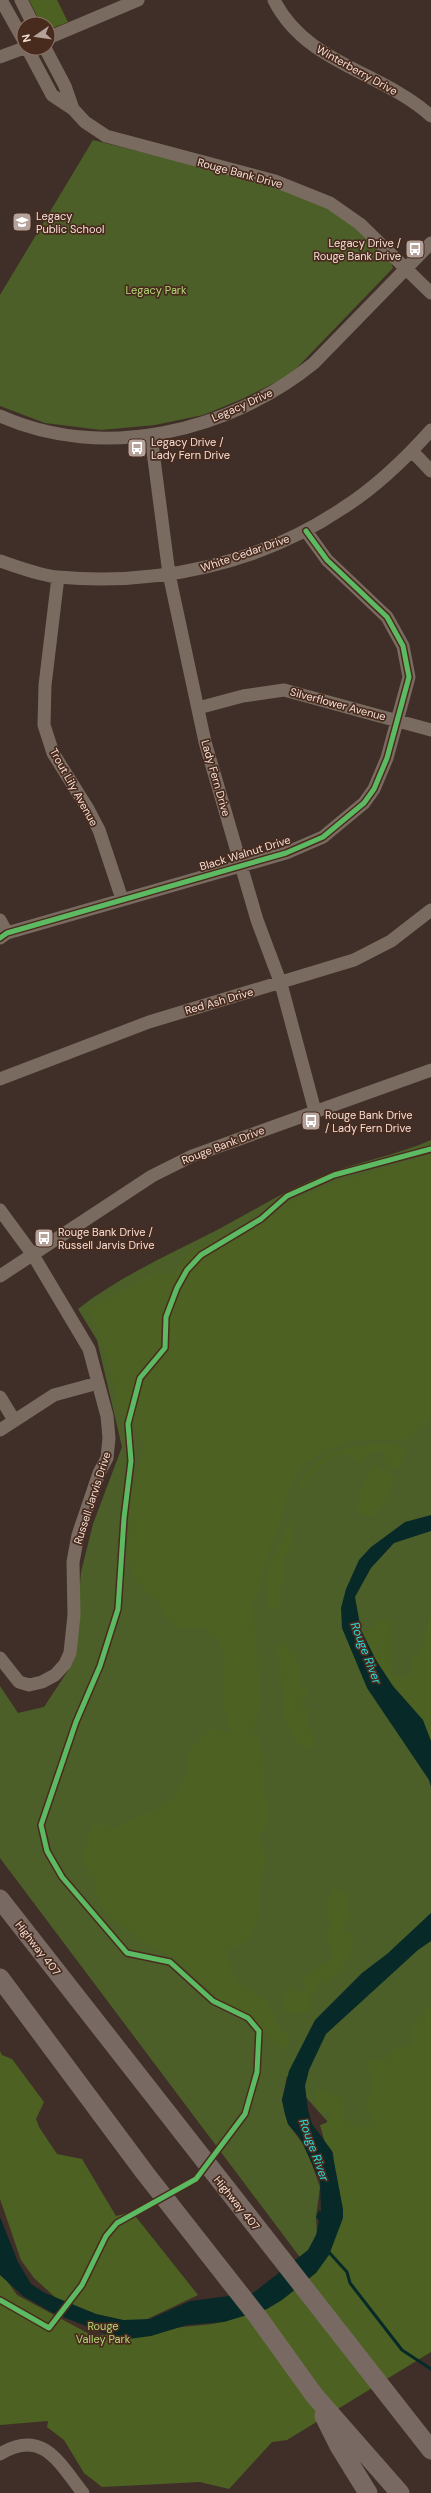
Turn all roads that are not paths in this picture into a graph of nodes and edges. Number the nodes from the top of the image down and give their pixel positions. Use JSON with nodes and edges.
{"nodes":[{"id":1,"x":1,"y":0,"type":"edge"},
{"id":2,"x":21,"y":0,"type":"edge"},
{"id":3,"x":138,"y":0,"type":"edge"},
{"id":4,"x":274,"y":0,"type":"edge"},
{"id":5,"x":29,"y":16,"type":"edge"},
{"id":6,"x":16,"y":27,"type":"edge"},
{"id":7,"x":56,"y":35,"type":"edge"},
{"id":8,"x":16,"y":51,"type":"edge"},
{"id":9,"x":31,"y":56,"type":"edge"},
{"id":10,"x":49,"y":56,"type":"edge"},
{"id":11,"x":0,"y":57,"type":"edge"},
{"id":12,"x":73,"y":109,"type":"junction"},
{"id":13,"x":431,"y":116,"type":"edge"},
{"id":14,"x":431,"y":243,"type":"edge"},
{"id":15,"x":406,"y":268,"type":"junction"},
{"id":16,"x":431,"y":293,"type":"edge"},
{"id":17,"x":0,"y":416,"type":"edge"},
{"id":18,"x":431,"y":430,"type":"edge"},
{"id":19,"x":151,"y":436,"type":"junction"},
{"id":20,"x":412,"y":451,"type":"junction"},
{"id":21,"x":431,"y":471,"type":"edge"},
{"id":22,"x":306,"y":531,"type":"junction"},
{"id":23,"x":0,"y":560,"type":"edge"},
{"id":24,"x":169,"y":574,"type":"junction"},
{"id":25,"x":58,"y":577,"type":"junction"},
{"id":26,"x":198,"y":708,"type":"junction"},
{"id":27,"x":396,"y":720,"type":"junction"},
{"id":28,"x":431,"y":730,"type":"edge"},
{"id":29,"x":242,"y":865,"type":"junction"},
{"id":30,"x":122,"y":899,"type":"junction"},
{"id":31,"x":431,"y":910,"type":"edge"},
{"id":32,"x":0,"y":920,"type":"edge"},
{"id":33,"x":3,"y":936,"type":"edge"},
{"id":34,"x":281,"y":984,"type":"junction"},
{"id":35,"x":431,"y":1070,"type":"edge"},
{"id":36,"x":0,"y":1079,"type":"edge"},
{"id":37,"x":315,"y":1111,"type":"junction"},
{"id":38,"x":0,"y":1210,"type":"edge"},
{"id":39,"x":33,"y":1255,"type":"junction"},
{"id":40,"x":0,"y":1276,"type":"edge"},
{"id":41,"x":98,"y":1383,"type":"junction"},
{"id":42,"x":0,"y":1397,"type":"edge"},
{"id":43,"x":14,"y":1420,"type":"junction"},
{"id":44,"x":0,"y":1430,"type":"edge"},
{"id":45,"x":0,"y":1658,"type":"edge"},
{"id":46,"x":0,"y":1899,"type":"edge"},
{"id":47,"x":0,"y":1978,"type":"edge"},
{"id":48,"x":354,"y":2354,"type":"junction"},
{"id":49,"x":314,"y":2395,"type":"junction"},
{"id":50,"x":431,"y":2428,"type":"edge"},
{"id":51,"x":431,"y":2450,"type":"edge"},
{"id":52,"x":0,"y":2454,"type":"edge"},
{"id":53,"x":83,"y":2493,"type":"edge"},
{"id":54,"x":368,"y":2493,"type":"edge"},
{"id":55,"x":400,"y":2493,"type":"edge"}],
"edges":[{"from":1,"to":6,"type":"street"},
{"from":2,"to":5,"type":"street"},
{"from":3,"to":7,"type":"street"},
{"from":4,"to":13,"type":"street","name":"Winterberry Drive"},
{"from":8,"to":11,"type":"street"},
{"from":9,"to":12,"type":"street","name":"Rouge Bank Drive"},
{"from":10,"to":12,"type":"street","name":"Rouge Bank Drive"},
{"from":12,"to":15,"type":"street","name":"Rouge Bank Drive"},
{"from":14,"to":15,"type":"street","name":"Legacy Drive"},
{"from":15,"to":16,"type":"street","name":"Rouge Bank Drive"},
{"from":15,"to":19,"type":"street","name":"Legacy Drive"},
{"from":17,"to":19,"type":"street","name":"Legacy Drive"},
{"from":18,"to":20,"type":"street","name":"White Cedar Drive"},
{"from":19,"to":24,"type":"street","name":"Lady Fern Drive"},
{"from":20,"to":21,"type":"street"},
{"from":20,"to":22,"type":"street","name":"White Cedar Drive"},
{"from":22,"to":24,"type":"street","name":"White Cedar Drive"},
{"from":22,"to":27,"type":"street","name":"Black Walnut Drive"},
{"from":23,"to":25,"type":"street","name":"White Cedar Drive"},
{"from":24,"to":25,"type":"street","name":"White Cedar Drive"},
{"from":24,"to":26,"type":"street","name":"Lady Fern Drive"},
{"from":25,"to":30,"type":"street","name":"Trout Lily Avenue"},
{"from":26,"to":27,"type":"street","name":"Silverflower Avenue"},
{"from":26,"to":29,"type":"street","name":"Lady Fern Drive"},
{"from":27,"to":28,"type":"street","name":"Silverflower Avenue"},
{"from":27,"to":29,"type":"street","name":"Black Walnut Drive"},
{"from":29,"to":30,"type":"street","name":"Black Walnut Drive"},
{"from":29,"to":34,"type":"street","name":"Lady Fern Drive"},
{"from":30,"to":33,"type":"street","name":"Black Walnut Drive"},
{"from":31,"to":34,"type":"street","name":"Red Ash Drive"},
{"from":32,"to":33,"type":"street"},
{"from":34,"to":36,"type":"street","name":"Red Ash Drive"},
{"from":34,"to":37,"type":"street","name":"Lady Fern Drive"},
{"from":35,"to":37,"type":"street","name":"Rouge Bank Drive"},
{"from":37,"to":39,"type":"street","name":"Rouge Bank Drive"},
{"from":38,"to":39,"type":"street","name":"Russell Jarvis Drive"},
{"from":39,"to":40,"type":"street","name":"Rouge Bank Drive"},
{"from":39,"to":41,"type":"street","name":"Russell Jarvis Drive"},
{"from":41,"to":43,"type":"street"},
{"from":41,"to":45,"type":"street","name":"Russell Jarvis Drive"},
{"from":42,"to":43,"type":"street"},
{"from":43,"to":44,"type":"street"},
{"from":46,"to":48,"type":"highway","name":"Highway 407"},
{"from":47,"to":49,"type":"highway"},
{"from":48,"to":50,"type":"highway"},
{"from":48,"to":51,"type":"highway","name":"Highway 407"},
{"from":49,"to":54,"type":"highway"},
{"from":49,"to":55,"type":"highway"},
{"from":52,"to":53,"type":"street"}]}
